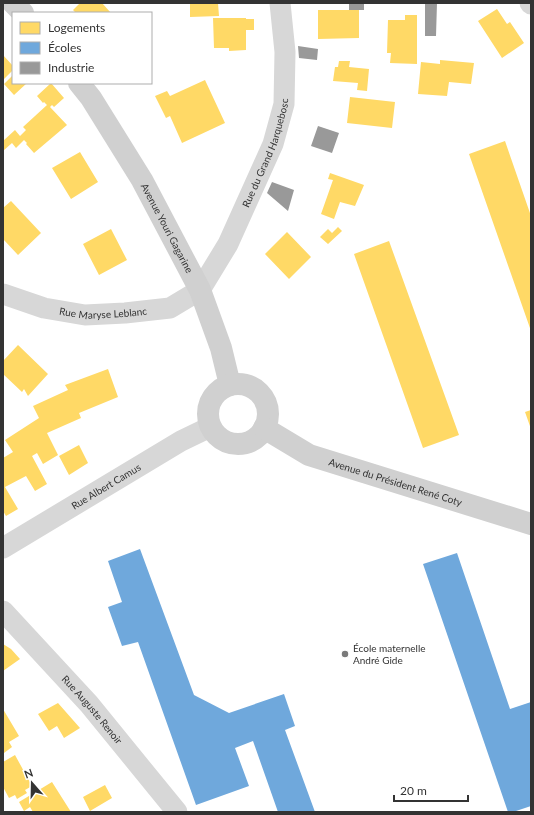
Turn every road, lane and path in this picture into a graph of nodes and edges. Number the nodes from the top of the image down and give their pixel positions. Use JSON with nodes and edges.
{"nodes":[{"id":1,"x":13,"y":3,"type":"edge"},
{"id":2,"x":280,"y":3,"type":"edge"},
{"id":3,"x":22,"y":12,"type":"edge"},
{"id":4,"x":80,"y":84,"type":"edge"},
{"id":5,"x":200,"y":290,"type":"junction"},
{"id":6,"x":3,"y":294,"type":"edge"},
{"id":7,"x":230,"y":385,"type":"junction"},
{"id":8,"x":210,"y":427,"type":"junction"},
{"id":9,"x":264,"y":428,"type":"junction"},
{"id":10,"x":531,"y":524,"type":"edge"},
{"id":11,"x":3,"y":548,"type":"edge"},
{"id":12,"x":3,"y":610,"type":"edge"},
{"id":13,"x":177,"y":812,"type":"edge"}],
"edges":[{"from":1,"to":3,"type":"street"},
{"from":2,"to":5,"type":"street","name":"Rue du Grand Harquebosc"},
{"from":4,"to":5,"type":"street","name":"Avenue Youri Gagarine"},
{"from":5,"to":6,"type":"street","name":"Rue Maryse Leblanc"},
{"from":5,"to":7,"type":"street","name":"Avenue Youri Gagarine"},
{"from":7,"to":8,"type":"street"},
{"from":7,"to":9,"type":"street"},
{"from":8,"to":9,"type":"street"},
{"from":8,"to":11,"type":"street","name":"Rue Albert Camus"},
{"from":9,"to":10,"type":"street","name":"Avenue du Président René Coty"},
{"from":12,"to":13,"type":"street","name":"Rue Auguste Renoir"}]}
